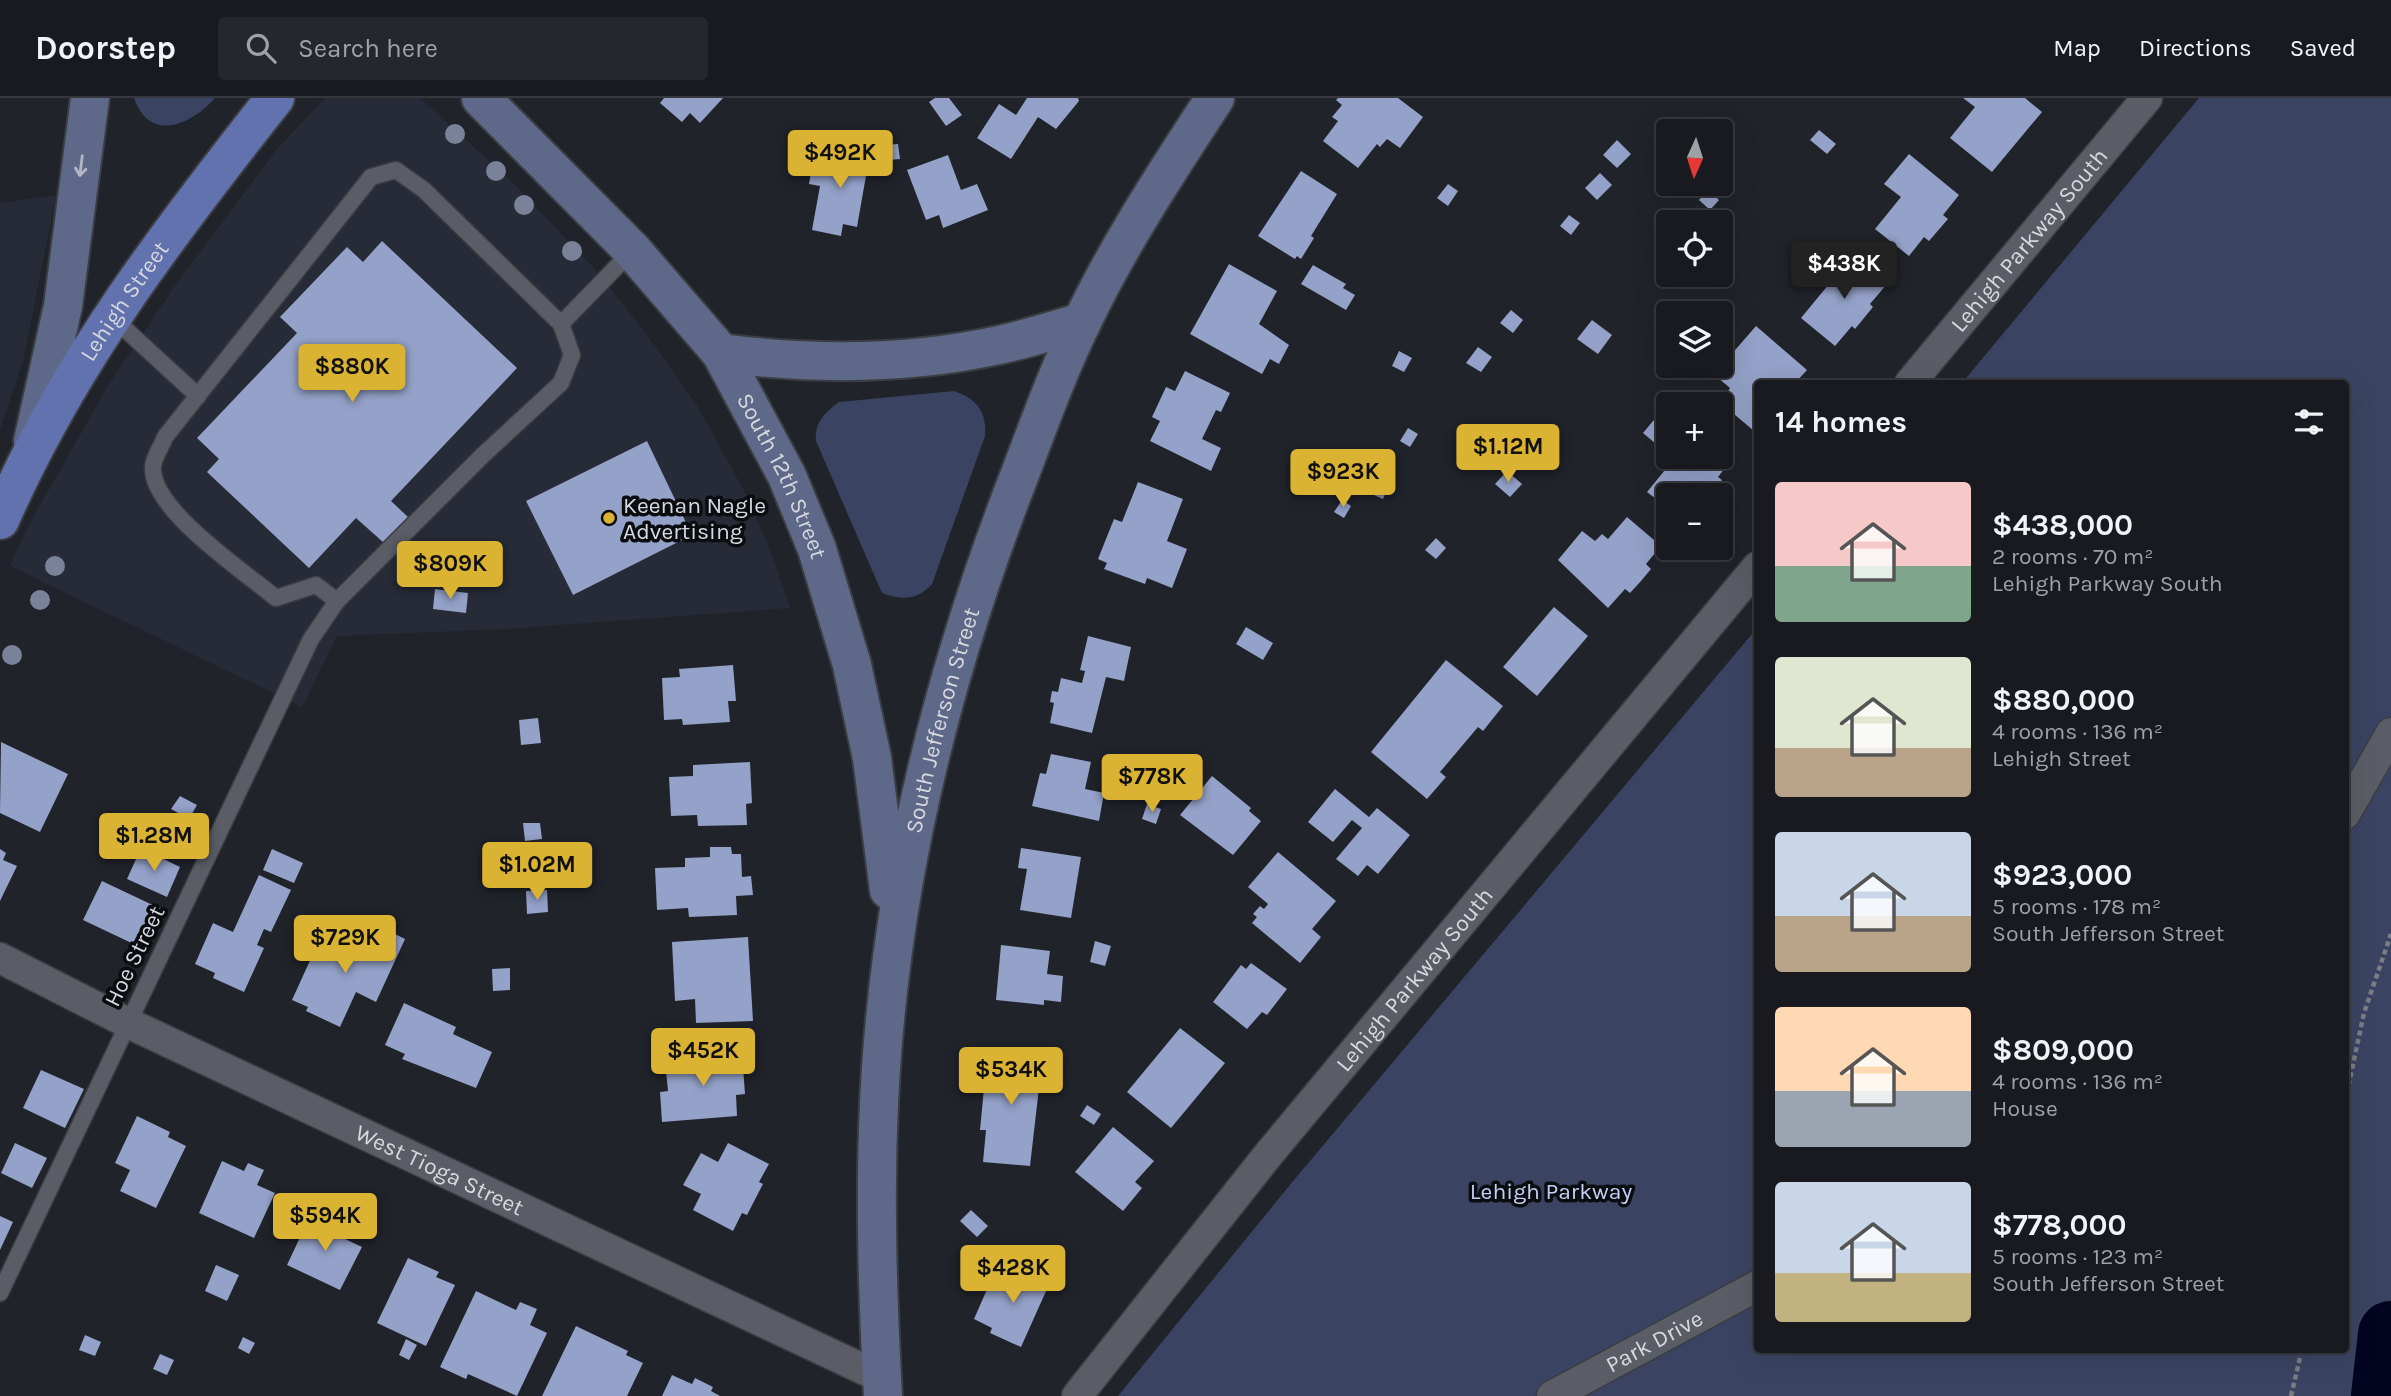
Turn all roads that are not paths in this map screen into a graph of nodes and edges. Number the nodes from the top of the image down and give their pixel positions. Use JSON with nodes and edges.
{"nodes":[{"id":1,"x":90,"y":98,"type":"edge"},
{"id":2,"x":275,"y":98,"type":"edge"},
{"id":3,"x":481,"y":98,"type":"edge"},
{"id":4,"x":1215,"y":98,"type":"edge"},
{"id":5,"x":2147,"y":98,"type":"edge"},
{"id":6,"x":633,"y":251,"type":"junction"},
{"id":7,"x":111,"y":316,"type":"junction"},
{"id":8,"x":1082,"y":322,"type":"junction"},
{"id":9,"x":561,"y":324,"type":"junction"},
{"id":10,"x":721,"y":354,"type":"junction"},
{"id":11,"x":1912,"y":380,"type":"edge"},
{"id":12,"x":198,"y":396,"type":"junction"},
{"id":13,"x":31,"y":449,"type":"junction"},
{"id":14,"x":0,"y":520,"type":"edge"},
{"id":15,"x":1754,"y":571,"type":"edge"},
{"id":16,"x":337,"y":601,"type":"junction"},
{"id":17,"x":2391,"y":733,"type":"edge"},
{"id":18,"x":2349,"y":807,"type":"edge"},
{"id":19,"x":894,"y":947,"type":"junction"},
{"id":20,"x":0,"y":958,"type":"edge"},
{"id":21,"x":128,"y":1023,"type":"junction"},
{"id":22,"x":1754,"y":1288,"type":"edge"},
{"id":23,"x":0,"y":1293,"type":"edge"},
{"id":24,"x":882,"y":1387,"type":"edge"},
{"id":25,"x":1077,"y":1396,"type":"edge"},
{"id":26,"x":1552,"y":1396,"type":"edge"}],
"edges":[{"from":1,"to":13,"type":"street","one_way":true},
{"from":2,"to":7,"type":"main road","name":"Lehigh Street"},
{"from":3,"to":6,"type":"street","name":"South 12th Street"},
{"from":4,"to":8,"type":"street","name":"South Jefferson Street"},
{"from":5,"to":11,"type":"street","name":"Lehigh Parkway South"},
{"from":6,"to":9,"type":"lane"},
{"from":6,"to":10,"type":"street","name":"South 12th Street"},
{"from":7,"to":12,"type":"lane"},
{"from":7,"to":13,"type":"main road","name":"Lehigh Street"},
{"from":8,"to":10,"type":"street"},
{"from":8,"to":19,"type":"street","name":"South Jefferson Street"},
{"from":9,"to":12,"type":"lane"},
{"from":9,"to":16,"type":"lane","name":"Hoe Street"},
{"from":10,"to":19,"type":"street","name":"South 12th Street"},
{"from":12,"to":16,"type":"lane"},
{"from":13,"to":14,"type":"main road","name":"Lehigh Street"},
{"from":15,"to":25,"type":"street","name":"Lehigh Parkway South"},
{"from":16,"to":21,"type":"lane","name":"Hoe Street"},
{"from":17,"to":18,"type":"street"},
{"from":19,"to":24,"type":"street","name":"South Jefferson Street"},
{"from":20,"to":21,"type":"street","name":"West Tioga Street"},
{"from":21,"to":23,"type":"lane","name":"Hoe Street"},
{"from":21,"to":24,"type":"street","name":"West Tioga Street"},
{"from":22,"to":26,"type":"street","name":"Park Drive"}]}
